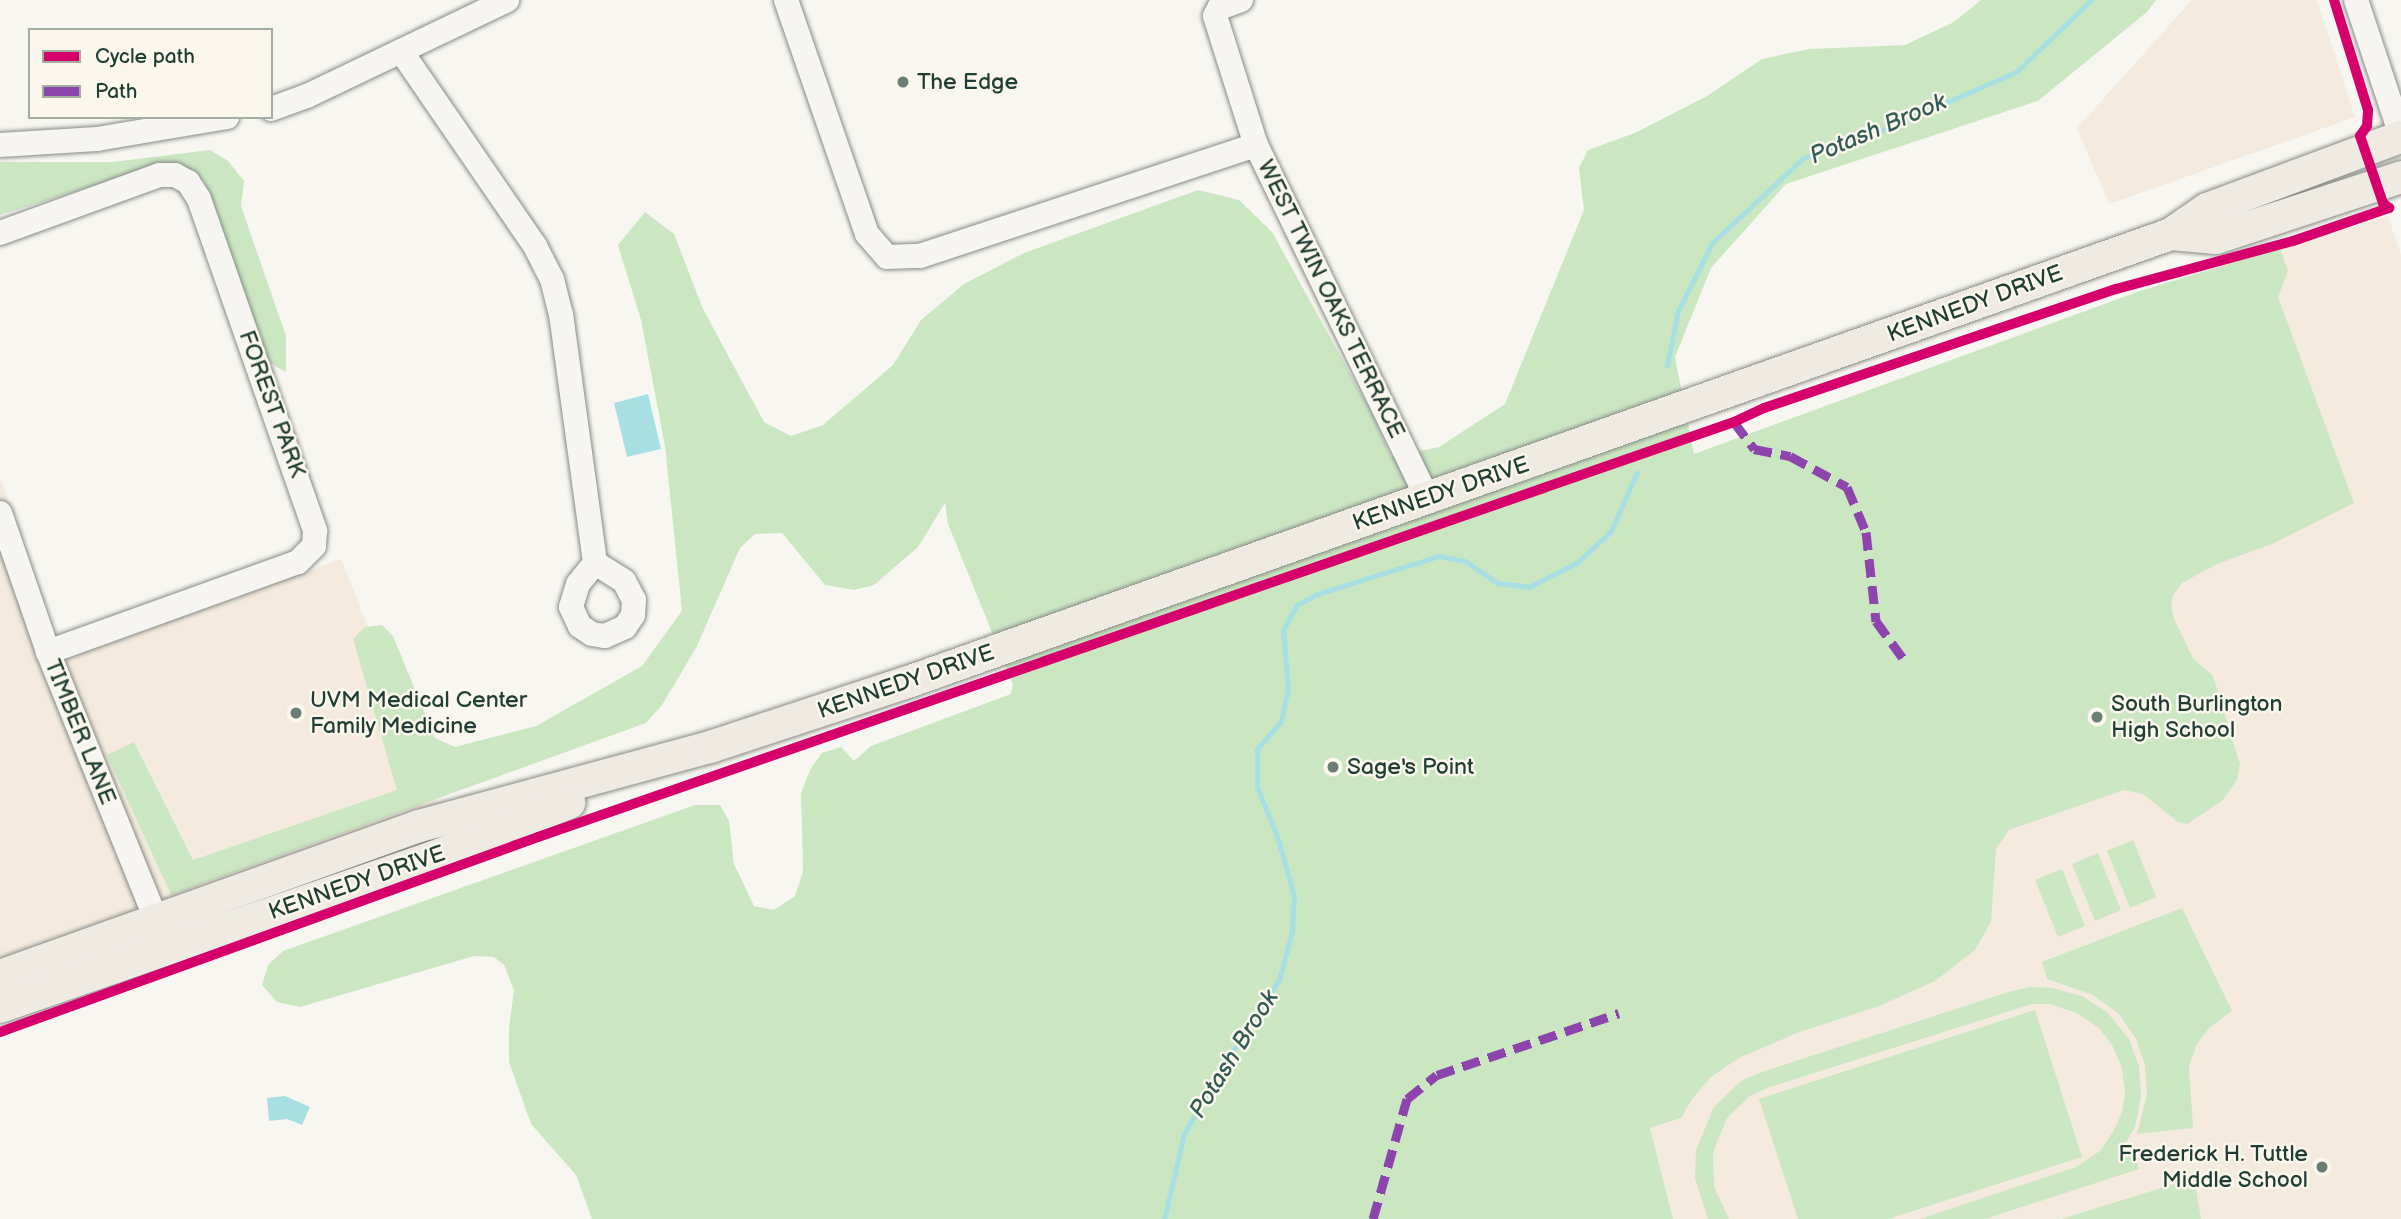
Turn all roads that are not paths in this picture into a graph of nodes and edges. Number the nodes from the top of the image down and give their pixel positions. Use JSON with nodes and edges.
{"nodes":[{"id":1,"x":507,"y":0,"type":"edge"},
{"id":2,"x":786,"y":0,"type":"edge"},
{"id":3,"x":1241,"y":0,"type":"edge"},
{"id":4,"x":2356,"y":0,"type":"edge"},
{"id":5,"x":401,"y":51,"type":"junction"},
{"id":6,"x":273,"y":108,"type":"edge"},
{"id":7,"x":215,"y":119,"type":"edge"},
{"id":8,"x":2401,"y":136,"type":"edge"},
{"id":9,"x":0,"y":145,"type":"edge"},
{"id":10,"x":1256,"y":145,"type":"junction"},
{"id":11,"x":2401,"y":177,"type":"edge"},
{"id":12,"x":0,"y":233,"type":"edge"},
{"id":13,"x":2171,"y":234,"type":"junction"},
{"id":14,"x":1428,"y":499,"type":"junction"},
{"id":15,"x":0,"y":513,"type":"edge"},
{"id":16,"x":595,"y":563,"type":"dead end"},
{"id":17,"x":48,"y":652,"type":"junction"},
{"id":18,"x":162,"y":935,"type":"junction"},
{"id":19,"x":0,"y":976,"type":"edge"},
{"id":20,"x":0,"y":1007,"type":"edge"}],
"edges":[{"from":1,"to":5,"type":"street"},
{"from":2,"to":10,"type":"street","name":"WEST TWIN OAKS TERRACE"},
{"from":3,"to":10,"type":"street"},
{"from":4,"to":8,"type":"street"},
{"from":5,"to":6,"type":"street"},
{"from":5,"to":16,"type":"street"},
{"from":7,"to":9,"type":"street"},
{"from":8,"to":13,"type":"main road","name":"KENNEDY DRIVE"},
{"from":10,"to":14,"type":"street","name":"WEST TWIN OAKS TERRACE"},
{"from":11,"to":13,"type":"main road","name":"KENNEDY DRIVE"},
{"from":12,"to":17,"type":"street","name":"FOREST PARK"},
{"from":13,"to":14,"type":"main road","name":"KENNEDY DRIVE"},
{"from":14,"to":18,"type":"main road","name":"KENNEDY DRIVE"},
{"from":15,"to":17,"type":"street","name":"TIMBER LANE"},
{"from":17,"to":18,"type":"street","name":"TIMBER LANE"},
{"from":18,"to":19,"type":"main road","name":"KENNEDY DRIVE"},
{"from":18,"to":20,"type":"main road","name":"KENNEDY DRIVE"}]}
